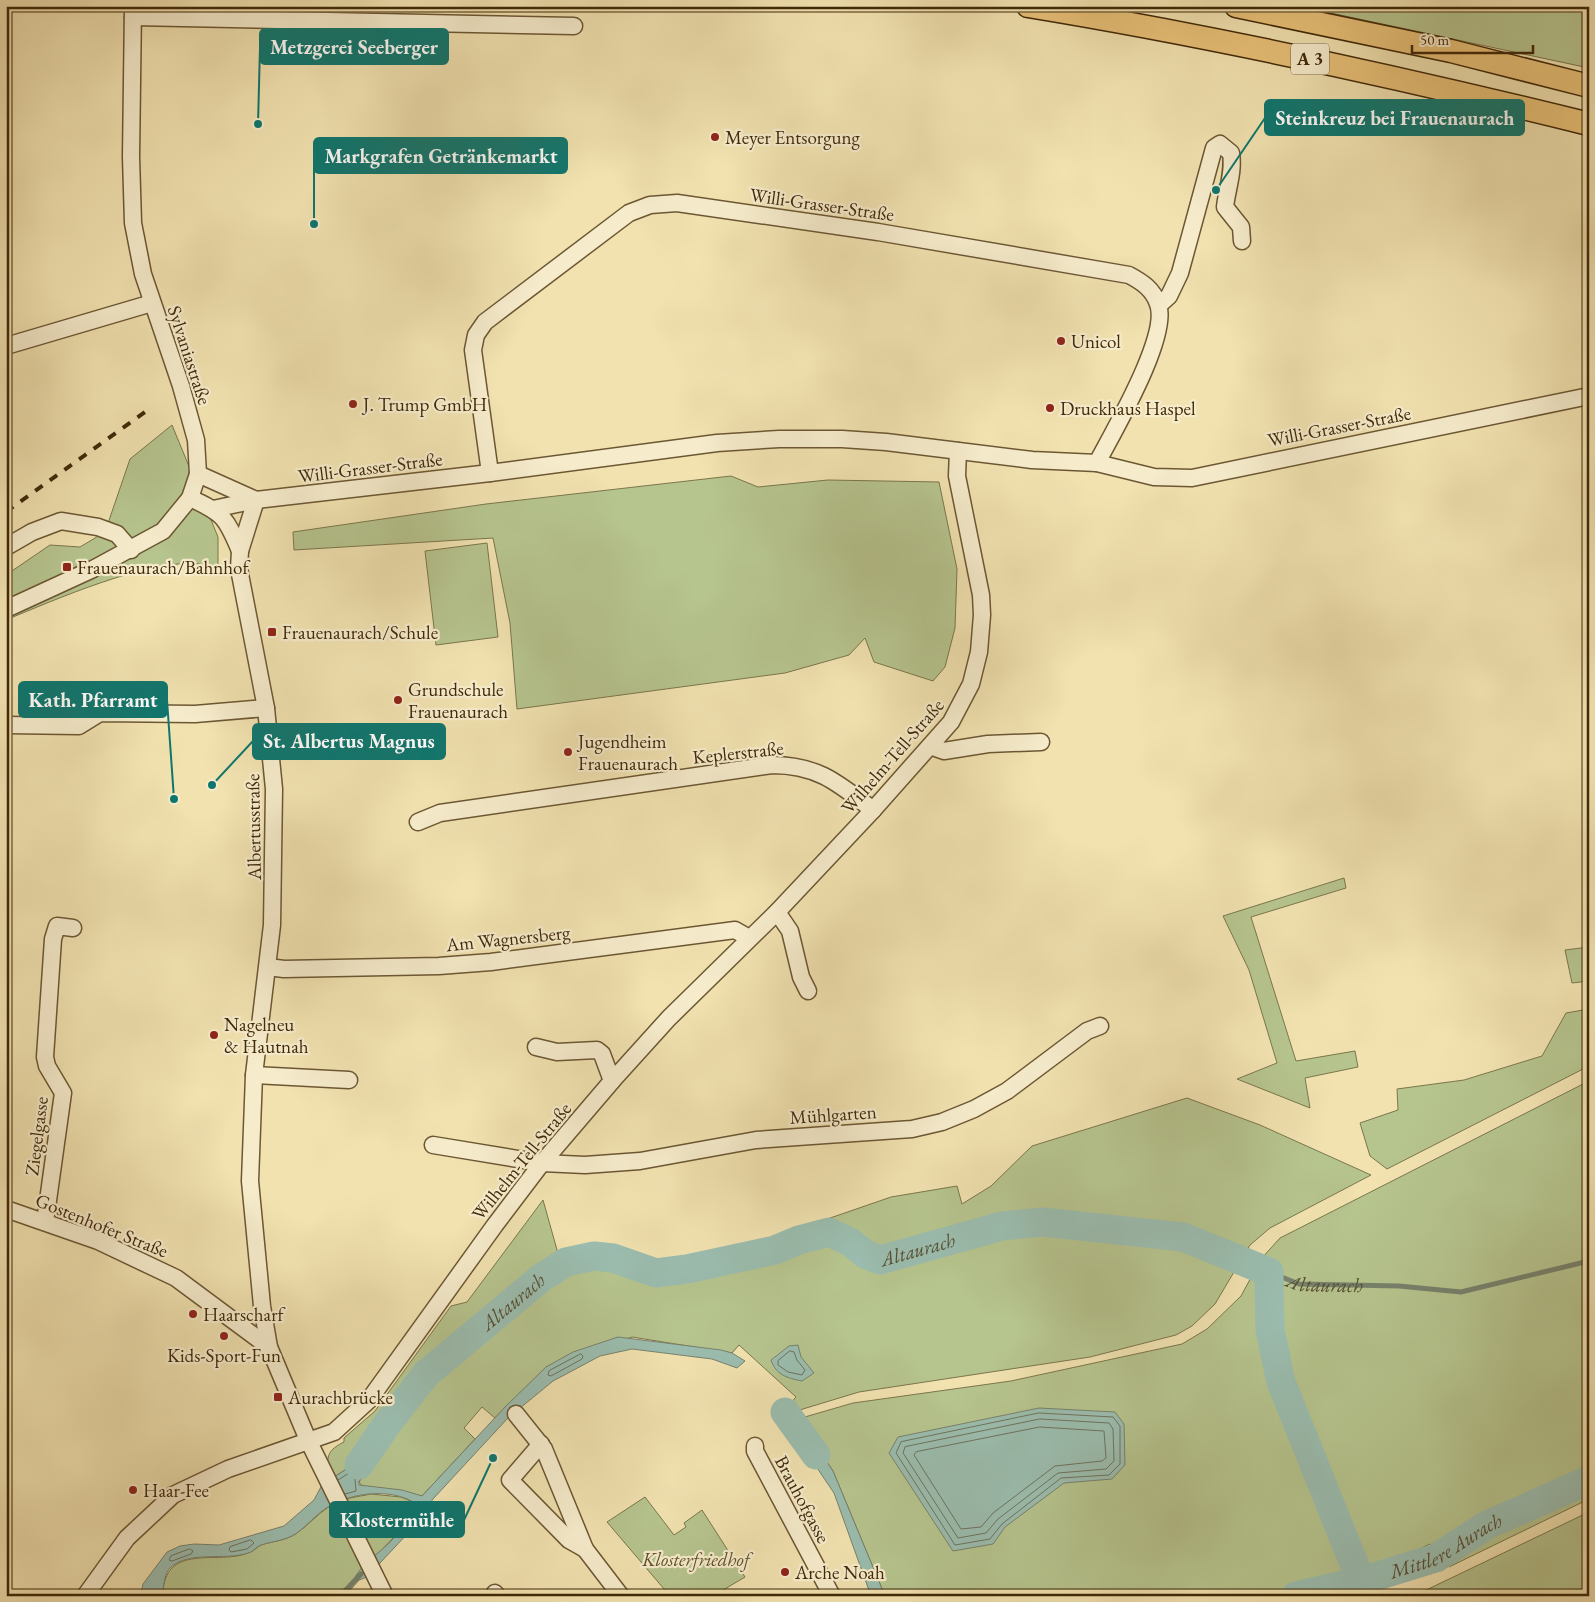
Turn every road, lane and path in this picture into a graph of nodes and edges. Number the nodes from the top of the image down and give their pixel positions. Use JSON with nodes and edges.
{"nodes":[{"id":1,"x":1028,"y":6,"type":"edge"},
{"id":2,"x":1236,"y":6,"type":"edge"},
{"id":3,"x":133,"y":12,"type":"edge"},
{"id":4,"x":574,"y":26,"type":"dead end"},
{"id":5,"x":1589,"y":86,"type":"edge"},
{"id":6,"x":1589,"y":124,"type":"edge"},
{"id":7,"x":1242,"y":241,"type":"dead end"},
{"id":8,"x":152,"y":303,"type":"junction"},
{"id":9,"x":1159,"y":305,"type":"junction"},
{"id":10,"x":6,"y":346,"type":"edge"},
{"id":11,"x":1589,"y":396,"type":"edge"},
{"id":12,"x":958,"y":451,"type":"junction"},
{"id":13,"x":1097,"y":463,"type":"junction"},
{"id":14,"x":490,"y":473,"type":"junction"},
{"id":15,"x":198,"y":474,"type":"junction"},
{"id":16,"x":190,"y":498,"type":"junction"},
{"id":17,"x":256,"y":500,"type":"junction"},
{"id":18,"x":213,"y":509,"type":"junction"},
{"id":19,"x":6,"y":547,"type":"edge"},
{"id":20,"x":131,"y":550,"type":"junction"},
{"id":21,"x":240,"y":551,"type":"junction"},
{"id":22,"x":6,"y":609,"type":"edge"},
{"id":23,"x":266,"y":708,"type":"junction"},
{"id":24,"x":6,"y":724,"type":"edge"},
{"id":25,"x":1041,"y":742,"type":"dead end"},
{"id":26,"x":930,"y":746,"type":"junction"},
{"id":27,"x":873,"y":810,"type":"junction"},
{"id":28,"x":418,"y":822,"type":"dead end"},
{"id":29,"x":777,"y":912,"type":"junction"},
{"id":30,"x":73,"y":928,"type":"dead end"},
{"id":31,"x":749,"y":938,"type":"junction"},
{"id":32,"x":268,"y":967,"type":"junction"},
{"id":33,"x":808,"y":991,"type":"dead end"},
{"id":34,"x":1100,"y":1026,"type":"dead end"},
{"id":35,"x":536,"y":1047,"type":"dead end"},
{"id":36,"x":254,"y":1075,"type":"junction"},
{"id":37,"x":349,"y":1080,"type":"dead end"},
{"id":38,"x":612,"y":1081,"type":"junction"},
{"id":39,"x":432,"y":1145,"type":"dead end"},
{"id":40,"x":542,"y":1163,"type":"junction"},
{"id":41,"x":6,"y":1209,"type":"edge"},
{"id":42,"x":45,"y":1222,"type":"junction"},
{"id":43,"x":269,"y":1347,"type":"junction"},
{"id":44,"x":516,"y":1414,"type":"dead end"},
{"id":45,"x":308,"y":1440,"type":"junction"},
{"id":46,"x":541,"y":1444,"type":"junction"},
{"id":47,"x":755,"y":1446,"type":"dead end"},
{"id":48,"x":584,"y":1549,"type":"junction"},
{"id":49,"x":382,"y":1589,"type":"edge"},
{"id":50,"x":85,"y":1596,"type":"edge"},
{"id":51,"x":621,"y":1596,"type":"edge"},
{"id":52,"x":832,"y":1596,"type":"edge"}],
"edges":[{"from":1,"to":6,"type":"highway","number":"A 3"},
{"from":2,"to":5,"type":"highway","number":"A 3"},
{"from":3,"to":4,"type":"street"},
{"from":3,"to":8,"type":"street","name":"Sylvaniastraße"},
{"from":7,"to":9,"type":"street"},
{"from":8,"to":10,"type":"street"},
{"from":8,"to":15,"type":"street","name":"Sylvaniastraße"},
{"from":9,"to":13,"type":"street"},
{"from":9,"to":14,"type":"street","name":"Willi-Grasser-Straße"},
{"from":11,"to":13,"type":"street","name":"Willi-Grasser-Straße"},
{"from":12,"to":13,"type":"street","name":"Willi-Grasser-Straße"},
{"from":12,"to":14,"type":"street","name":"Willi-Grasser-Straße"},
{"from":12,"to":26,"type":"street","name":"Wilhelm-Tell-Straße"},
{"from":14,"to":17,"type":"street","name":"Willi-Grasser-Straße"},
{"from":15,"to":16,"type":"street","name":"Sylvaniastraße"},
{"from":15,"to":17,"type":"street"},
{"from":16,"to":18,"type":"street"},
{"from":16,"to":20,"type":"street","name":"Sylvaniastraße"},
{"from":17,"to":18,"type":"street","name":"Willi-Grasser-Straße"},
{"from":17,"to":21,"type":"street","name":"Albertusstraße"},
{"from":18,"to":21,"type":"street","name":"Albertusstraße"},
{"from":19,"to":20,"type":"street"},
{"from":20,"to":22,"type":"street","name":"Sylvaniastraße"},
{"from":21,"to":23,"type":"street","name":"Albertusstraße"},
{"from":23,"to":24,"type":"street"},
{"from":23,"to":32,"type":"street","name":"Albertusstraße"},
{"from":25,"to":26,"type":"street"},
{"from":26,"to":27,"type":"street","name":"Wilhelm-Tell-Straße"},
{"from":27,"to":28,"type":"street","name":"Keplerstraße"},
{"from":27,"to":29,"type":"street","name":"Wilhelm-Tell-Straße"},
{"from":29,"to":31,"type":"street","name":"Wilhelm-Tell-Straße"},
{"from":29,"to":33,"type":"street"},
{"from":30,"to":42,"type":"street","name":"Ziegelgasse"},
{"from":31,"to":32,"type":"street","name":"Am Wagnersberg"},
{"from":31,"to":38,"type":"street","name":"Wilhelm-Tell-Straße"},
{"from":32,"to":36,"type":"street","name":"Albertusstraße"},
{"from":34,"to":40,"type":"street","name":"Mühlgarten"},
{"from":35,"to":38,"type":"street"},
{"from":36,"to":37,"type":"street"},
{"from":36,"to":43,"type":"street","name":"Albertusstraße"},
{"from":38,"to":40,"type":"street","name":"Wilhelm-Tell-Straße"},
{"from":39,"to":40,"type":"street","name":"Mühlgarten"},
{"from":40,"to":45,"type":"street","name":"Wilhelm-Tell-Straße"},
{"from":41,"to":42,"type":"street","name":"Gostenhofer Straße"},
{"from":42,"to":43,"type":"street","name":"Gostenhofer Straße"},
{"from":43,"to":45,"type":"street"},
{"from":44,"to":46,"type":"street"},
{"from":45,"to":49,"type":"street"},
{"from":45,"to":50,"type":"street","name":"Wilhelm-Tell-Straße"},
{"from":46,"to":48,"type":"street"},
{"from":46,"to":48,"type":"street"},
{"from":47,"to":52,"type":"street","name":"Brauhofgasse"},
{"from":48,"to":51,"type":"street"}]}
